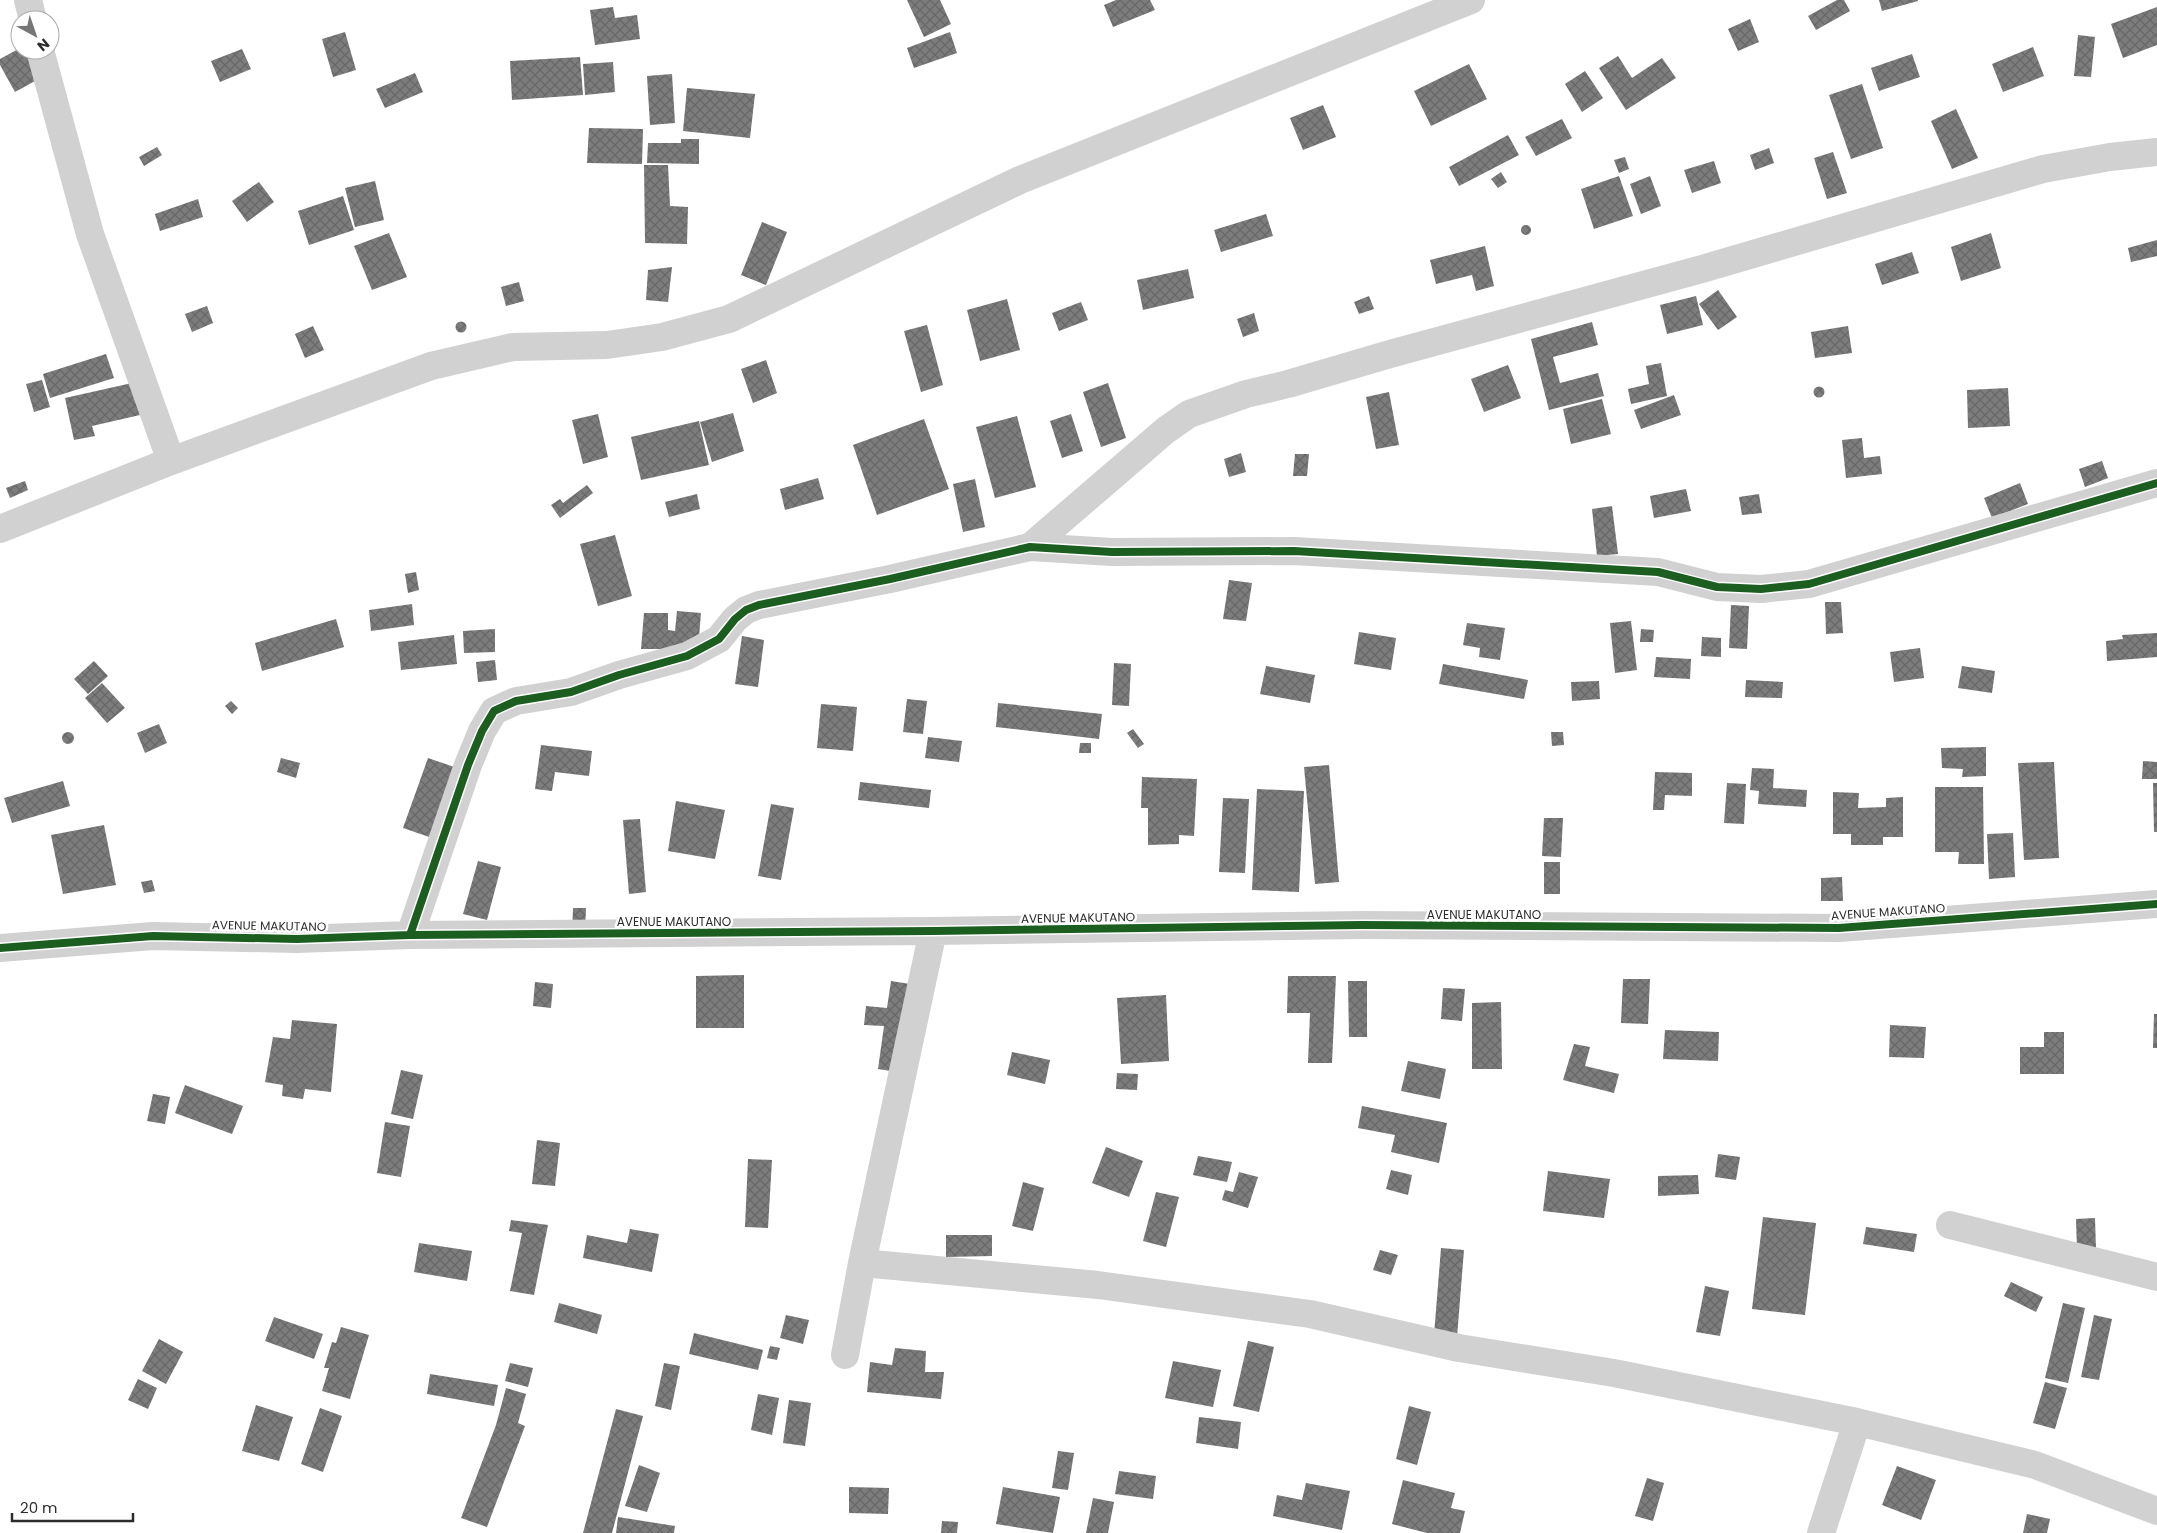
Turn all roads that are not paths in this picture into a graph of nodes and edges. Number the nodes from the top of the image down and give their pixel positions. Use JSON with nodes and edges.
{"nodes":[{"id":1,"x":1471,"y":0,"type":"edge"},
{"id":2,"x":43,"y":60,"type":"edge"},
{"id":3,"x":2157,"y":152,"type":"edge"},
{"id":4,"x":171,"y":461,"type":"junction"},
{"id":5,"x":2157,"y":483,"type":"edge"},
{"id":6,"x":0,"y":529,"type":"edge"},
{"id":7,"x":1030,"y":547,"type":"junction"},
{"id":8,"x":2157,"y":904,"type":"edge"},
{"id":9,"x":933,"y":932,"type":"junction"},
{"id":10,"x":410,"y":935,"type":"junction"},
{"id":11,"x":0,"y":948,"type":"edge"},
{"id":12,"x":1950,"y":1225,"type":"dead end"},
{"id":13,"x":862,"y":1263,"type":"junction"},
{"id":14,"x":2157,"y":1277,"type":"edge"},
{"id":15,"x":845,"y":1355,"type":"dead end"},
{"id":16,"x":1857,"y":1422,"type":"junction"},
{"id":17,"x":2157,"y":1511,"type":"edge"},
{"id":18,"x":1821,"y":1533,"type":"edge"}],
"edges":[{"from":1,"to":4,"type":"street"},
{"from":2,"to":4,"type":"street"},
{"from":3,"to":7,"type":"street"},
{"from":4,"to":6,"type":"street"},
{"from":5,"to":7,"type":"street"},
{"from":7,"to":10,"type":"street"},
{"from":8,"to":9,"type":"street","name":"AVENUE MAKUTANO"},
{"from":9,"to":10,"type":"street","name":"AVENUE MAKUTANO"},
{"from":9,"to":13,"type":"street"},
{"from":10,"to":11,"type":"street","name":"AVENUE MAKUTANO"},
{"from":12,"to":14,"type":"street"},
{"from":13,"to":15,"type":"street"},
{"from":13,"to":16,"type":"street"},
{"from":16,"to":17,"type":"street"},
{"from":16,"to":18,"type":"street"}]}
